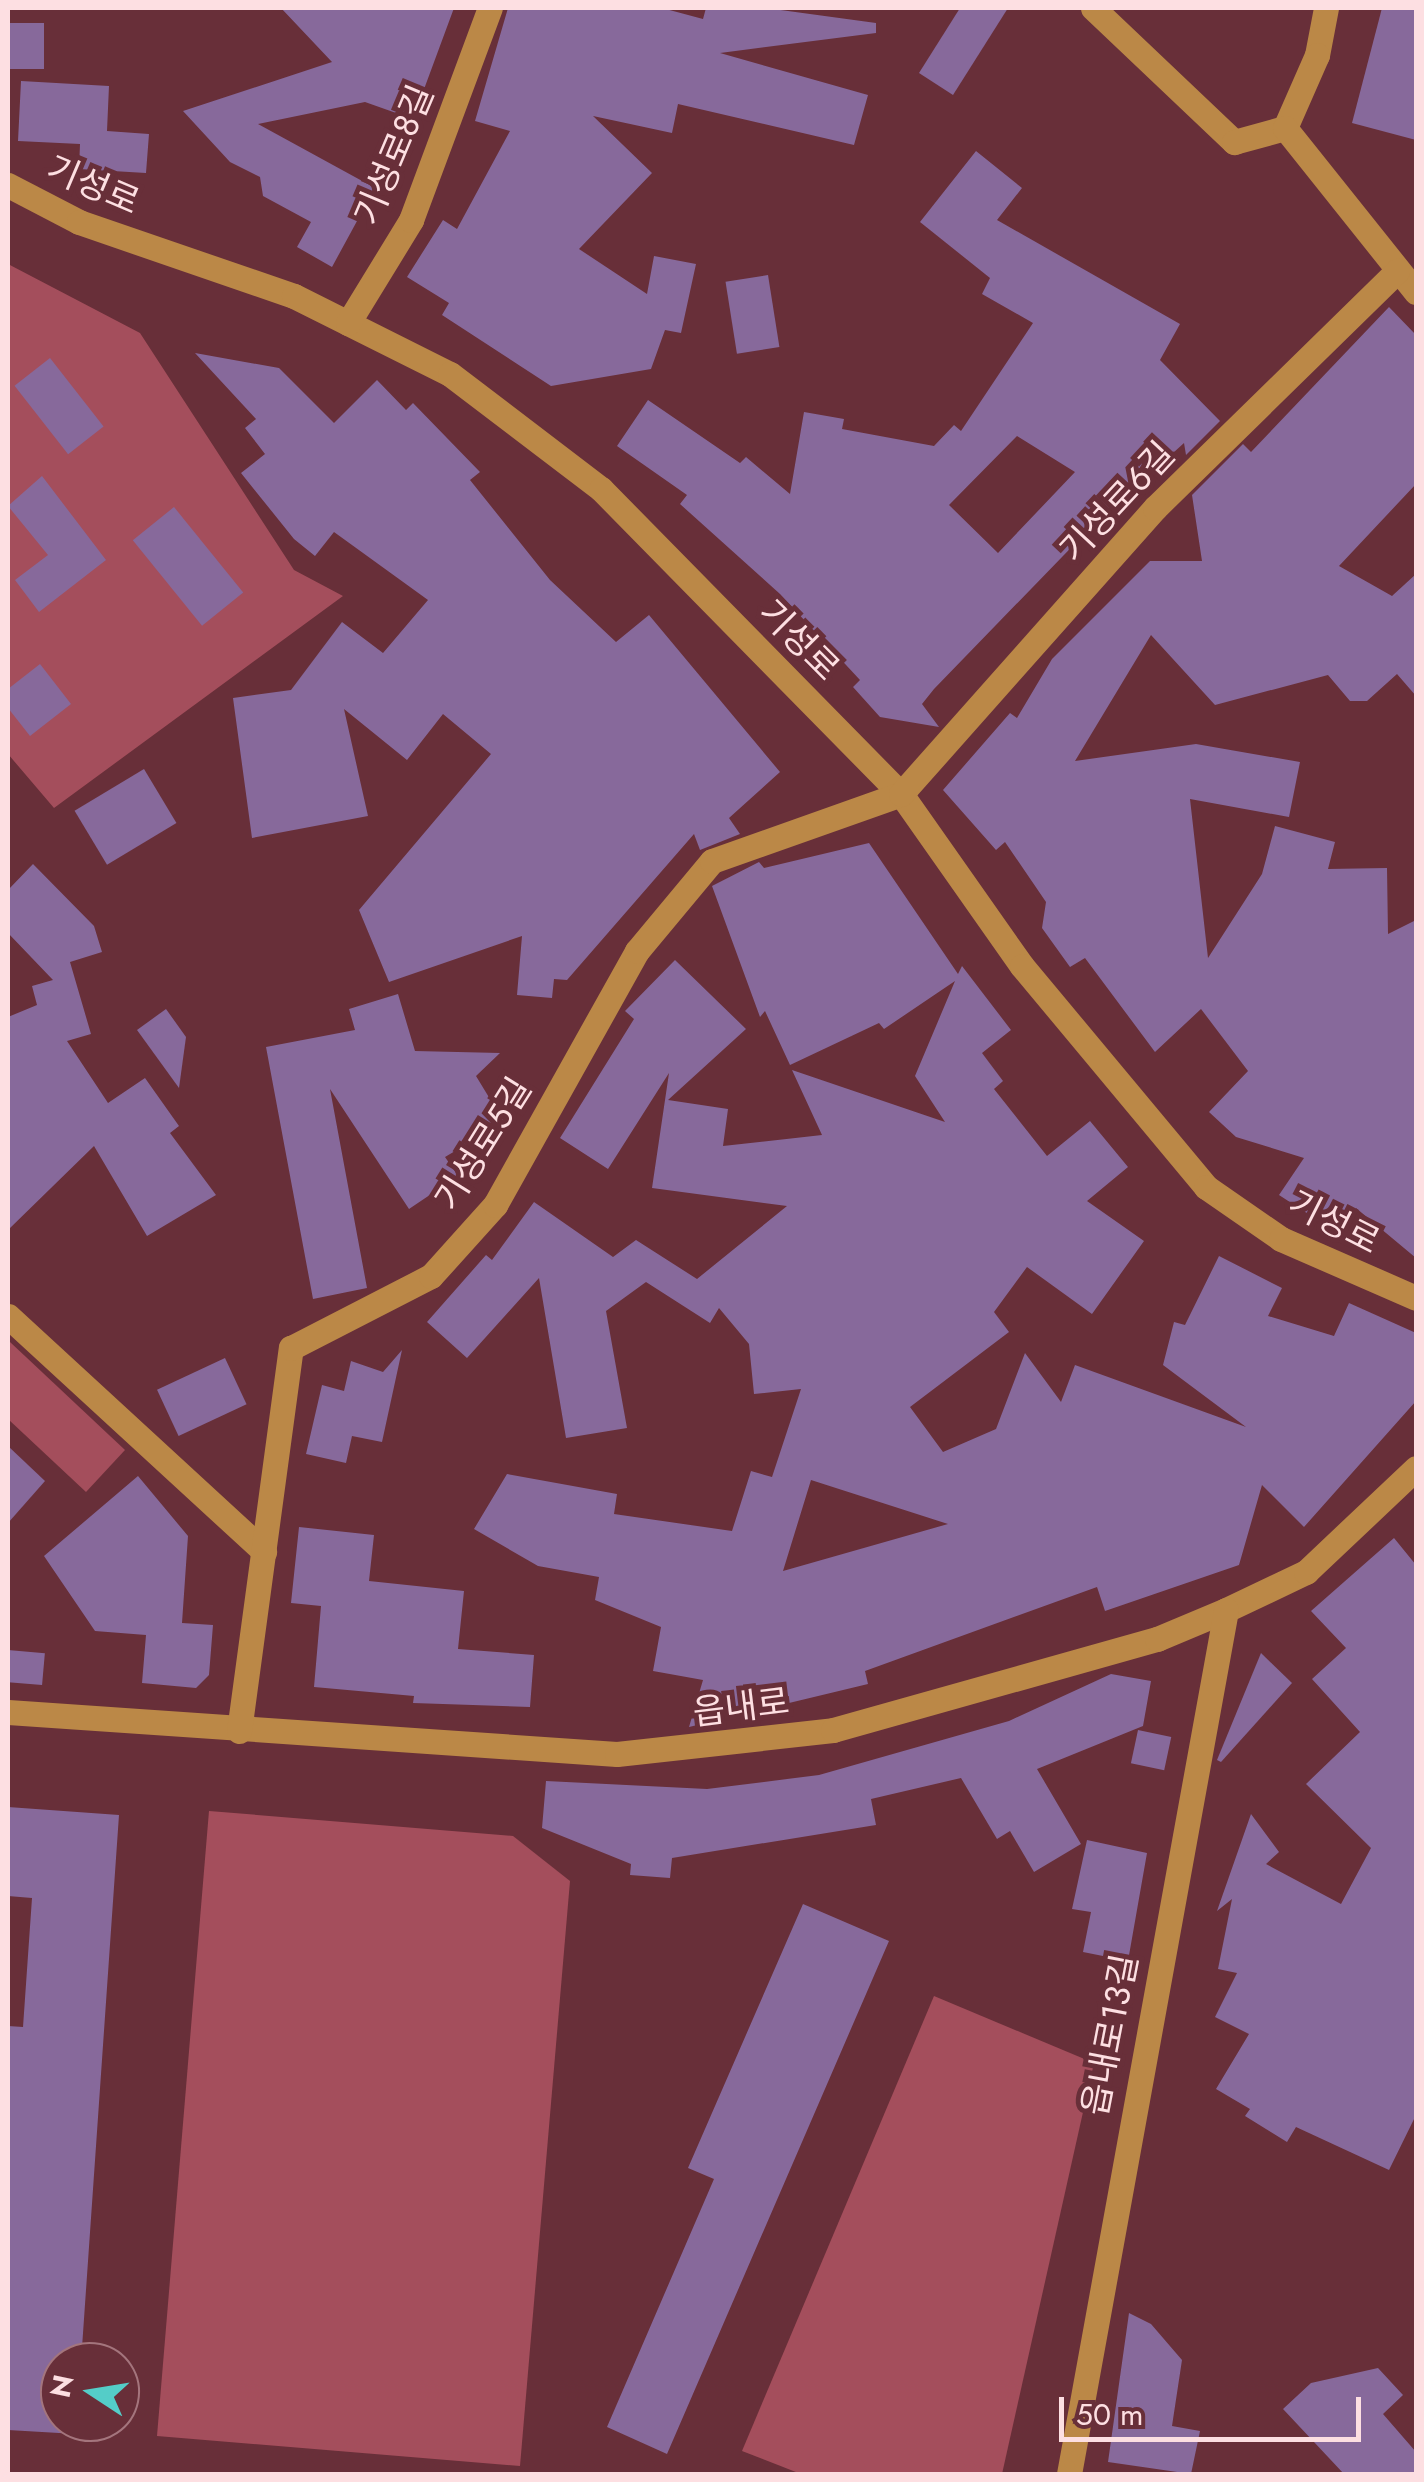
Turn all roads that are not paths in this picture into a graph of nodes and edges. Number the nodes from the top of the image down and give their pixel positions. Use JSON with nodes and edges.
{"nodes":[{"id":1,"x":490,"y":8,"type":"edge"},
{"id":2,"x":1093,"y":8,"type":"edge"},
{"id":3,"x":1326,"y":8,"type":"edge"},
{"id":4,"x":1285,"y":128,"type":"junction"},
{"id":5,"x":8,"y":186,"type":"edge"},
{"id":6,"x":1397,"y":270,"type":"junction"},
{"id":7,"x":1416,"y":292,"type":"edge"},
{"id":8,"x":348,"y":323,"type":"junction"},
{"id":9,"x":901,"y":794,"type":"junction"},
{"id":10,"x":1416,"y":1298,"type":"edge"},
{"id":11,"x":8,"y":1316,"type":"edge"},
{"id":12,"x":1416,"y":1468,"type":"edge"},
{"id":13,"x":264,"y":1550,"type":"junction"},
{"id":14,"x":1226,"y":1610,"type":"junction"},
{"id":15,"x":8,"y":1712,"type":"edge"},
{"id":16,"x":238,"y":1731,"type":"junction"},
{"id":17,"x":1069,"y":2474,"type":"edge"}],
"edges":[{"from":1,"to":8,"type":"street","name":"기성로8길"},
{"from":2,"to":4,"type":"street"},
{"from":3,"to":4,"type":"street"},
{"from":4,"to":6,"type":"street"},
{"from":5,"to":8,"type":"street","name":"기성로"},
{"from":6,"to":7,"type":"street"},
{"from":6,"to":9,"type":"street","name":"기성로6길"},
{"from":8,"to":9,"type":"street","name":"기성로"},
{"from":9,"to":10,"type":"street","name":"기성로"},
{"from":9,"to":13,"type":"street","name":"기성로5길"},
{"from":11,"to":13,"type":"street"},
{"from":12,"to":14,"type":"street","name":"읍내로"},
{"from":13,"to":16,"type":"street","name":"기성로5길"},
{"from":14,"to":16,"type":"street","name":"읍내로"},
{"from":14,"to":17,"type":"street","name":"읍내로13길"},
{"from":15,"to":16,"type":"street","name":"읍내로"}]}
